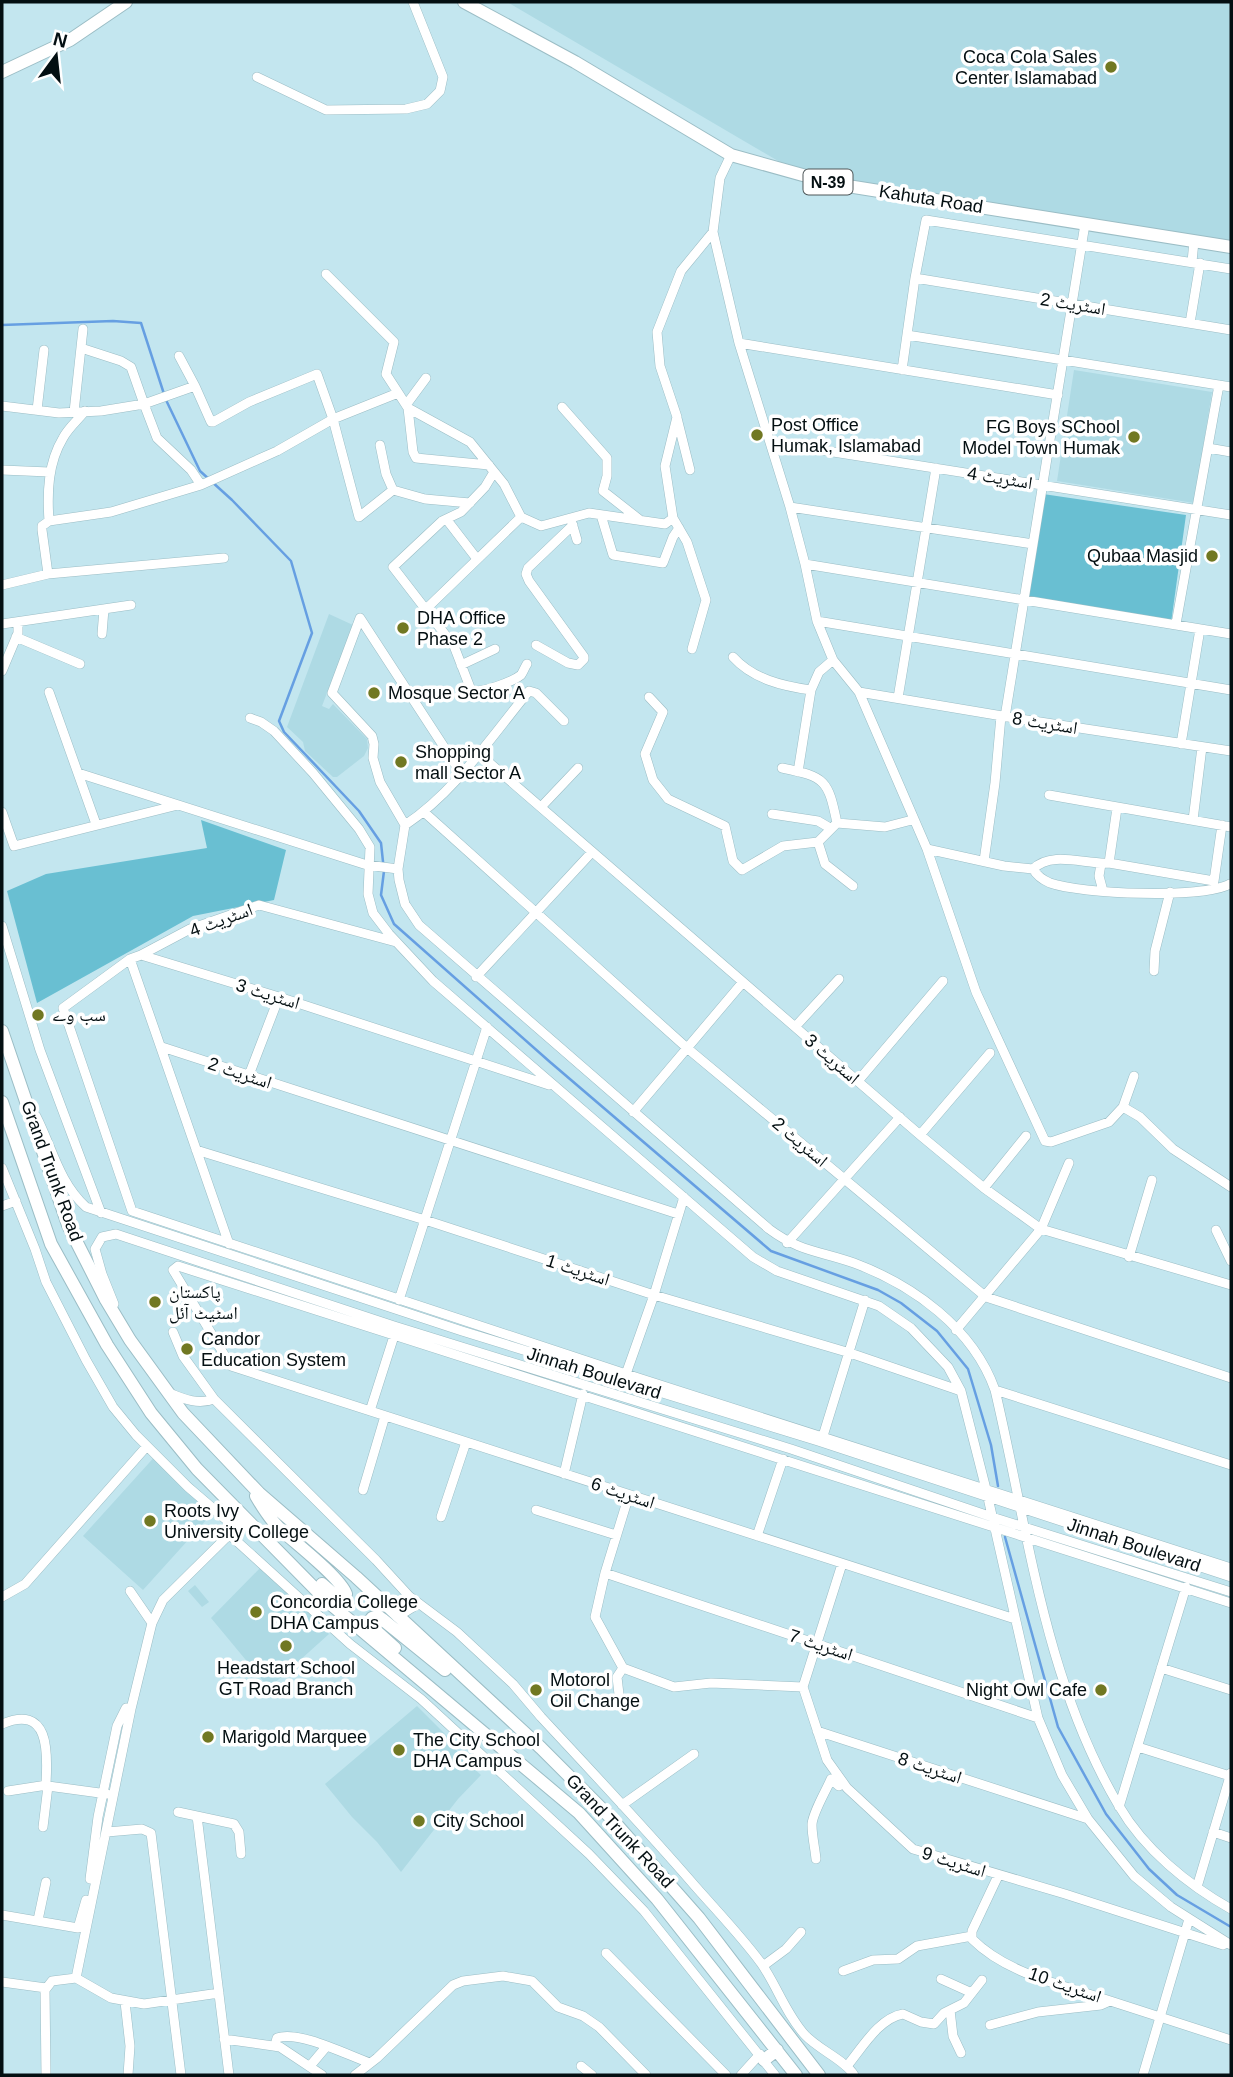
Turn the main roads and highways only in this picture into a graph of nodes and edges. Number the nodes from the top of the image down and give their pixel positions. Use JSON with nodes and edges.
{"nodes":[{"id":1,"x":126,"y":2,"type":"edge"},
{"id":2,"x":464,"y":2,"type":"edge"},
{"id":3,"x":2,"y":72,"type":"edge"},
{"id":4,"x":1231,"y":247,"type":"edge"},
{"id":5,"x":2,"y":1031,"type":"edge"},
{"id":6,"x":2,"y":1102,"type":"edge"},
{"id":7,"x":244,"y":1478,"type":"junction"},
{"id":8,"x":240,"y":1526,"type":"junction"},
{"id":9,"x":444,"y":1698,"type":"junction"},
{"id":10,"x":501,"y":1711,"type":"junction"},
{"id":11,"x":777,"y":2050,"type":"junction"},
{"id":12,"x":762,"y":2057,"type":"road end"},
{"id":13,"x":796,"y":2075,"type":"edge"},
{"id":14,"x":820,"y":2075,"type":"edge"}],
"edges":[{"from":1,"to":3,"type":"highway"},
{"from":2,"to":4,"type":"highway","name":"Kahuta Road","number":"N-39"},
{"from":5,"to":7,"type":"highway","name":"Grand Trunk Road"},
{"from":6,"to":8,"type":"highway","name":"Grand Trunk Road"},
{"from":7,"to":8,"type":"highway"},
{"from":7,"to":10,"type":"highway","name":"Grand Trunk Road"},
{"from":8,"to":9,"type":"highway","name":"Grand Trunk Road"},
{"from":9,"to":10,"type":"highway"},
{"from":9,"to":11,"type":"highway","name":"Grand Trunk Road"},
{"from":10,"to":14,"type":"highway","name":"Grand Trunk Road"},
{"from":11,"to":12,"type":"highway"},
{"from":11,"to":13,"type":"highway","name":"Grand Trunk Road"}]}
